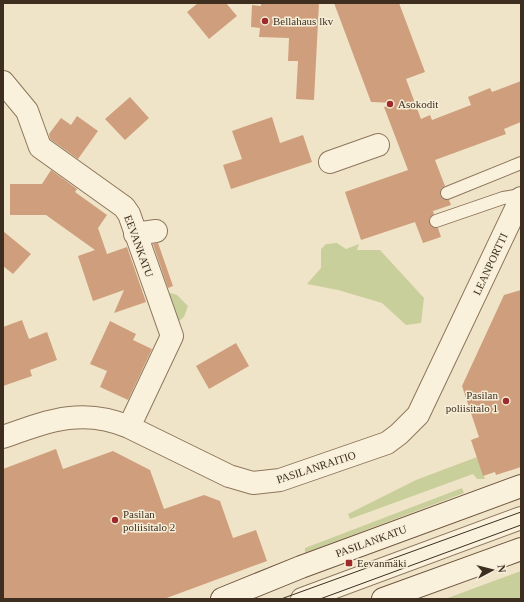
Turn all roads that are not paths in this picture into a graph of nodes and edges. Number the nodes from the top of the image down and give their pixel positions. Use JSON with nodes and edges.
{"nodes":[{"id":1,"x":3,"y":82,"type":"edge"},
{"id":2,"x":378,"y":145,"type":"dead end"},
{"id":3,"x":330,"y":162,"type":"dead end"},
{"id":4,"x":521,"y":163,"type":"edge"},
{"id":5,"x":447,"y":193,"type":"dead end"},
{"id":6,"x":521,"y":195,"type":"edge"},
{"id":7,"x":521,"y":198,"type":"edge"},
{"id":8,"x":436,"y":221,"type":"dead end"},
{"id":9,"x":460,"y":329,"type":"joint"},
{"id":10,"x":129,"y":427,"type":"junction"},
{"id":11,"x":3,"y":437,"type":"edge"},
{"id":12,"x":521,"y":486,"type":"edge"},
{"id":13,"x":521,"y":518,"type":"edge"},
{"id":14,"x":521,"y":548,"type":"edge"},
{"id":15,"x":222,"y":599,"type":"edge"},
{"id":16,"x":302,"y":599,"type":"edge"},
{"id":17,"x":383,"y":599,"type":"edge"}],
"edges":[{"from":1,"to":10,"type":"street","name":"EEVANKATU"},
{"from":2,"to":3,"type":"street"},
{"from":4,"to":5,"type":"lane"},
{"from":6,"to":8,"type":"lane"},
{"from":7,"to":9,"type":"street","name":"LEANPORTTI"},
{"from":9,"to":10,"type":"street","name":"PASILANRAITIO"},
{"from":10,"to":11,"type":"street","name":"PASILANRAITIO"},
{"from":12,"to":15,"type":"street","name":"PASILANKATU"},
{"from":13,"to":16,"type":"street"},
{"from":14,"to":17,"type":"street"}]}
